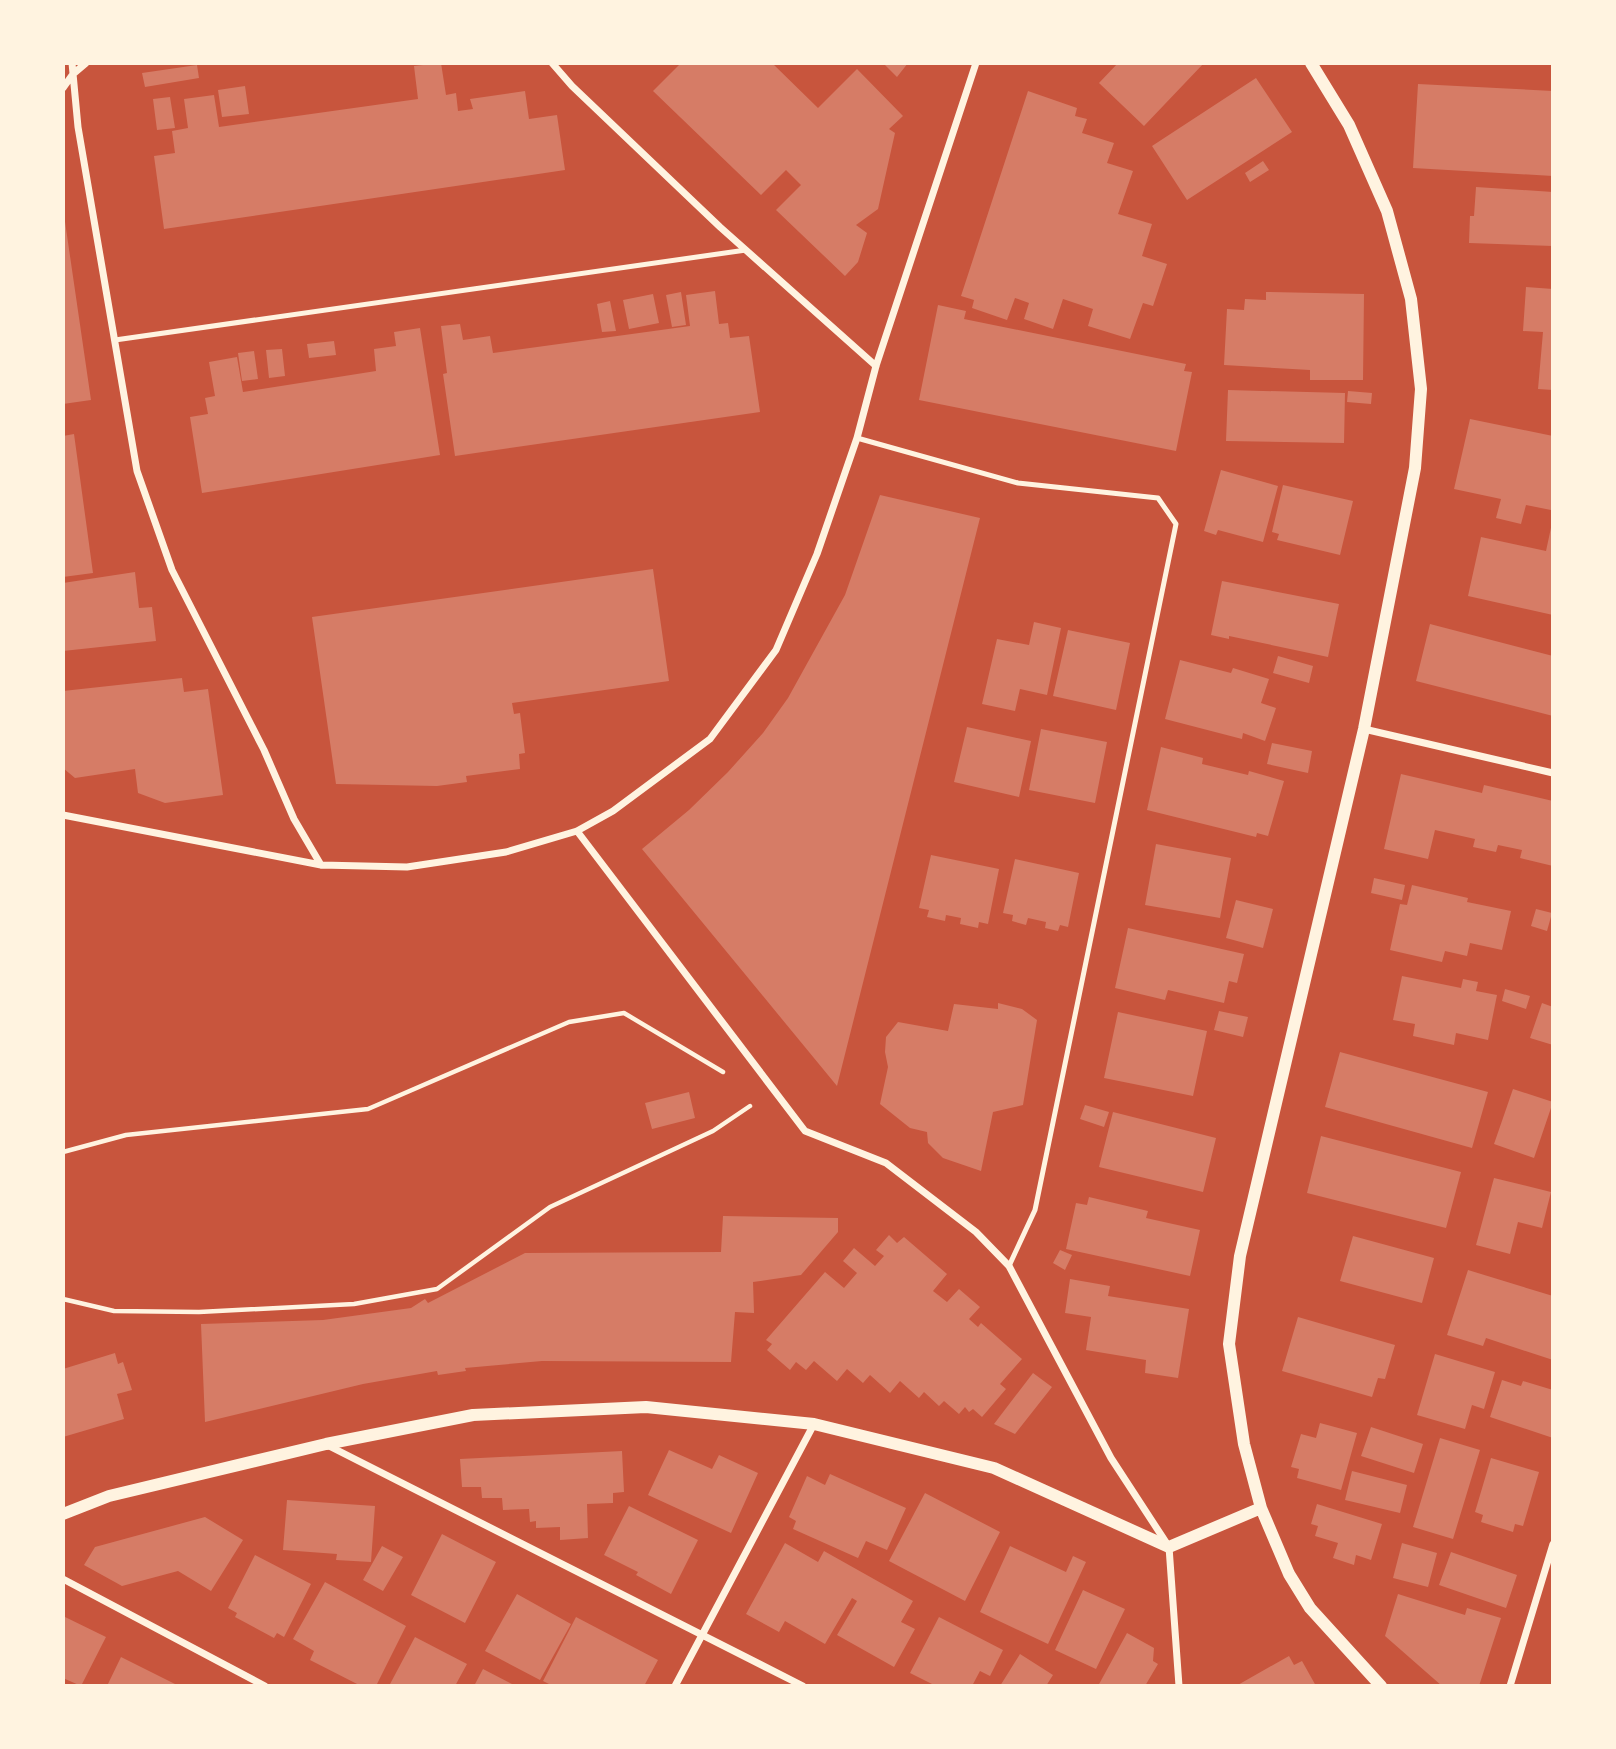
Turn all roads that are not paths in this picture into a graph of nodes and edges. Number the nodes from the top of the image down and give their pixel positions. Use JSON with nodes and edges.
{"nodes":[{"id":1,"x":72,"y":63,"type":"edge"},
{"id":2,"x":86,"y":63,"type":"edge"},
{"id":3,"x":552,"y":63,"type":"edge"},
{"id":4,"x":976,"y":63,"type":"edge"},
{"id":5,"x":1311,"y":63,"type":"edge"},
{"id":6,"x":73,"y":74,"type":"junction"},
{"id":7,"x":63,"y":88,"type":"edge"},
{"id":8,"x":747,"y":250,"type":"junction"},
{"id":9,"x":115,"y":340,"type":"junction"},
{"id":10,"x":876,"y":366,"type":"junction"},
{"id":11,"x":857,"y":438,"type":"junction"},
{"id":12,"x":1364,"y":729,"type":"junction"},
{"id":13,"x":1553,"y":773,"type":"edge"},
{"id":14,"x":63,"y":815,"type":"edge"},
{"id":15,"x":576,"y":831,"type":"junction"},
{"id":16,"x":321,"y":865,"type":"junction"},
{"id":17,"x":1009,"y":1266,"type":"junction"},
{"id":18,"x":814,"y":1424,"type":"junction"},
{"id":19,"x":326,"y":1444,"type":"junction"},
{"id":20,"x":1261,"y":1508,"type":"junction"},
{"id":21,"x":63,"y":1514,"type":"edge"},
{"id":22,"x":1553,"y":1544,"type":"edge"},
{"id":23,"x":1169,"y":1547,"type":"junction"},
{"id":24,"x":63,"y":1579,"type":"edge"},
{"id":25,"x":703,"y":1634,"type":"junction"},
{"id":26,"x":265,"y":1686,"type":"edge"},
{"id":27,"x":675,"y":1686,"type":"edge"},
{"id":28,"x":803,"y":1686,"type":"edge"},
{"id":29,"x":1179,"y":1686,"type":"edge"},
{"id":30,"x":1381,"y":1686,"type":"edge"},
{"id":31,"x":1510,"y":1686,"type":"edge"}],
"edges":[{"from":1,"to":6,"type":"street"},
{"from":2,"to":6,"type":"street"},
{"from":3,"to":8,"type":"street"},
{"from":4,"to":10,"type":"street"},
{"from":5,"to":12,"type":"street"},
{"from":6,"to":7,"type":"street"},
{"from":6,"to":9,"type":"street"},
{"from":8,"to":9,"type":"lane"},
{"from":8,"to":10,"type":"street"},
{"from":9,"to":16,"type":"street"},
{"from":10,"to":11,"type":"street"},
{"from":11,"to":15,"type":"street"},
{"from":11,"to":17,"type":"lane"},
{"from":12,"to":13,"type":"street"},
{"from":12,"to":20,"type":"street"},
{"from":14,"to":16,"type":"street"},
{"from":15,"to":16,"type":"street"},
{"from":15,"to":17,"type":"street"},
{"from":17,"to":23,"type":"street"},
{"from":18,"to":19,"type":"street"},
{"from":18,"to":23,"type":"street"},
{"from":18,"to":25,"type":"street"},
{"from":19,"to":21,"type":"street"},
{"from":19,"to":25,"type":"street"},
{"from":20,"to":23,"type":"street"},
{"from":20,"to":30,"type":"street"},
{"from":22,"to":31,"type":"street"},
{"from":23,"to":29,"type":"street"},
{"from":24,"to":26,"type":"street"},
{"from":25,"to":27,"type":"street"},
{"from":25,"to":28,"type":"street"}]}
